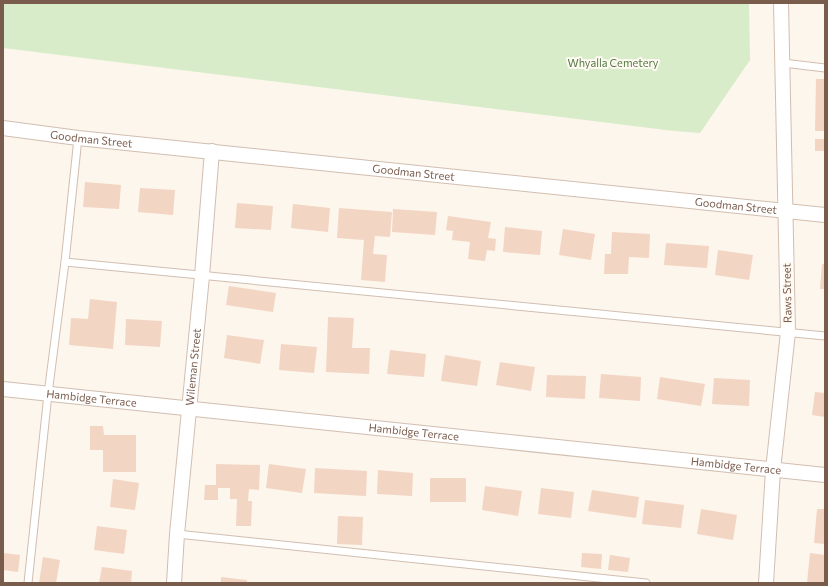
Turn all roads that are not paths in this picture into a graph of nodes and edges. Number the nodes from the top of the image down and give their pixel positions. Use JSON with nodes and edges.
{"nodes":[{"id":1,"x":781,"y":3,"type":"edge"},
{"id":2,"x":783,"y":63,"type":"junction"},
{"id":3,"x":825,"y":68,"type":"edge"},
{"id":4,"x":3,"y":128,"type":"edge"},
{"id":5,"x":78,"y":138,"type":"junction"},
{"id":6,"x":212,"y":151,"type":"junction"},
{"id":7,"x":786,"y":211,"type":"junction"},
{"id":8,"x":825,"y":215,"type":"edge"},
{"id":9,"x":65,"y":262,"type":"junction"},
{"id":10,"x":202,"y":276,"type":"junction"},
{"id":11,"x":788,"y":332,"type":"junction"},
{"id":12,"x":825,"y":336,"type":"edge"},
{"id":13,"x":3,"y":389,"type":"edge"},
{"id":14,"x":48,"y":394,"type":"junction"},
{"id":15,"x":189,"y":409,"type":"junction"},
{"id":16,"x":773,"y":470,"type":"junction"},
{"id":17,"x":825,"y":475,"type":"edge"},
{"id":18,"x":177,"y":534,"type":"junction"},
{"id":19,"x":28,"y":583,"type":"edge"},
{"id":20,"x":174,"y":583,"type":"edge"},
{"id":21,"x":646,"y":583,"type":"edge"},
{"id":22,"x":766,"y":583,"type":"edge"}],
"edges":[{"from":1,"to":2,"type":"street","name":"Raws Street"},
{"from":2,"to":3,"type":"lane"},
{"from":2,"to":7,"type":"street","name":"Raws Street"},
{"from":4,"to":5,"type":"street","name":"Goodman Street"},
{"from":5,"to":6,"type":"street","name":"Goodman Street"},
{"from":5,"to":9,"type":"lane"},
{"from":6,"to":7,"type":"street","name":"Goodman Street"},
{"from":6,"to":10,"type":"street","name":"Wileman Street"},
{"from":7,"to":8,"type":"street","name":"Goodman Street"},
{"from":7,"to":11,"type":"street","name":"Raws Street"},
{"from":9,"to":10,"type":"lane"},
{"from":9,"to":14,"type":"lane"},
{"from":10,"to":11,"type":"lane"},
{"from":10,"to":15,"type":"street","name":"Wileman Street"},
{"from":11,"to":12,"type":"lane"},
{"from":11,"to":16,"type":"street","name":"Raws Street"},
{"from":13,"to":14,"type":"street","name":"Hambidge Terrace"},
{"from":14,"to":15,"type":"street","name":"Hambidge Terrace"},
{"from":14,"to":19,"type":"lane"},
{"from":15,"to":16,"type":"street","name":"Hambidge Terrace"},
{"from":15,"to":18,"type":"street","name":"Wileman Street"},
{"from":16,"to":17,"type":"street","name":"Hambidge Terrace"},
{"from":16,"to":22,"type":"street","name":"Raws Street"},
{"from":18,"to":20,"type":"street","name":"Wileman Street"},
{"from":18,"to":21,"type":"lane"}]}
